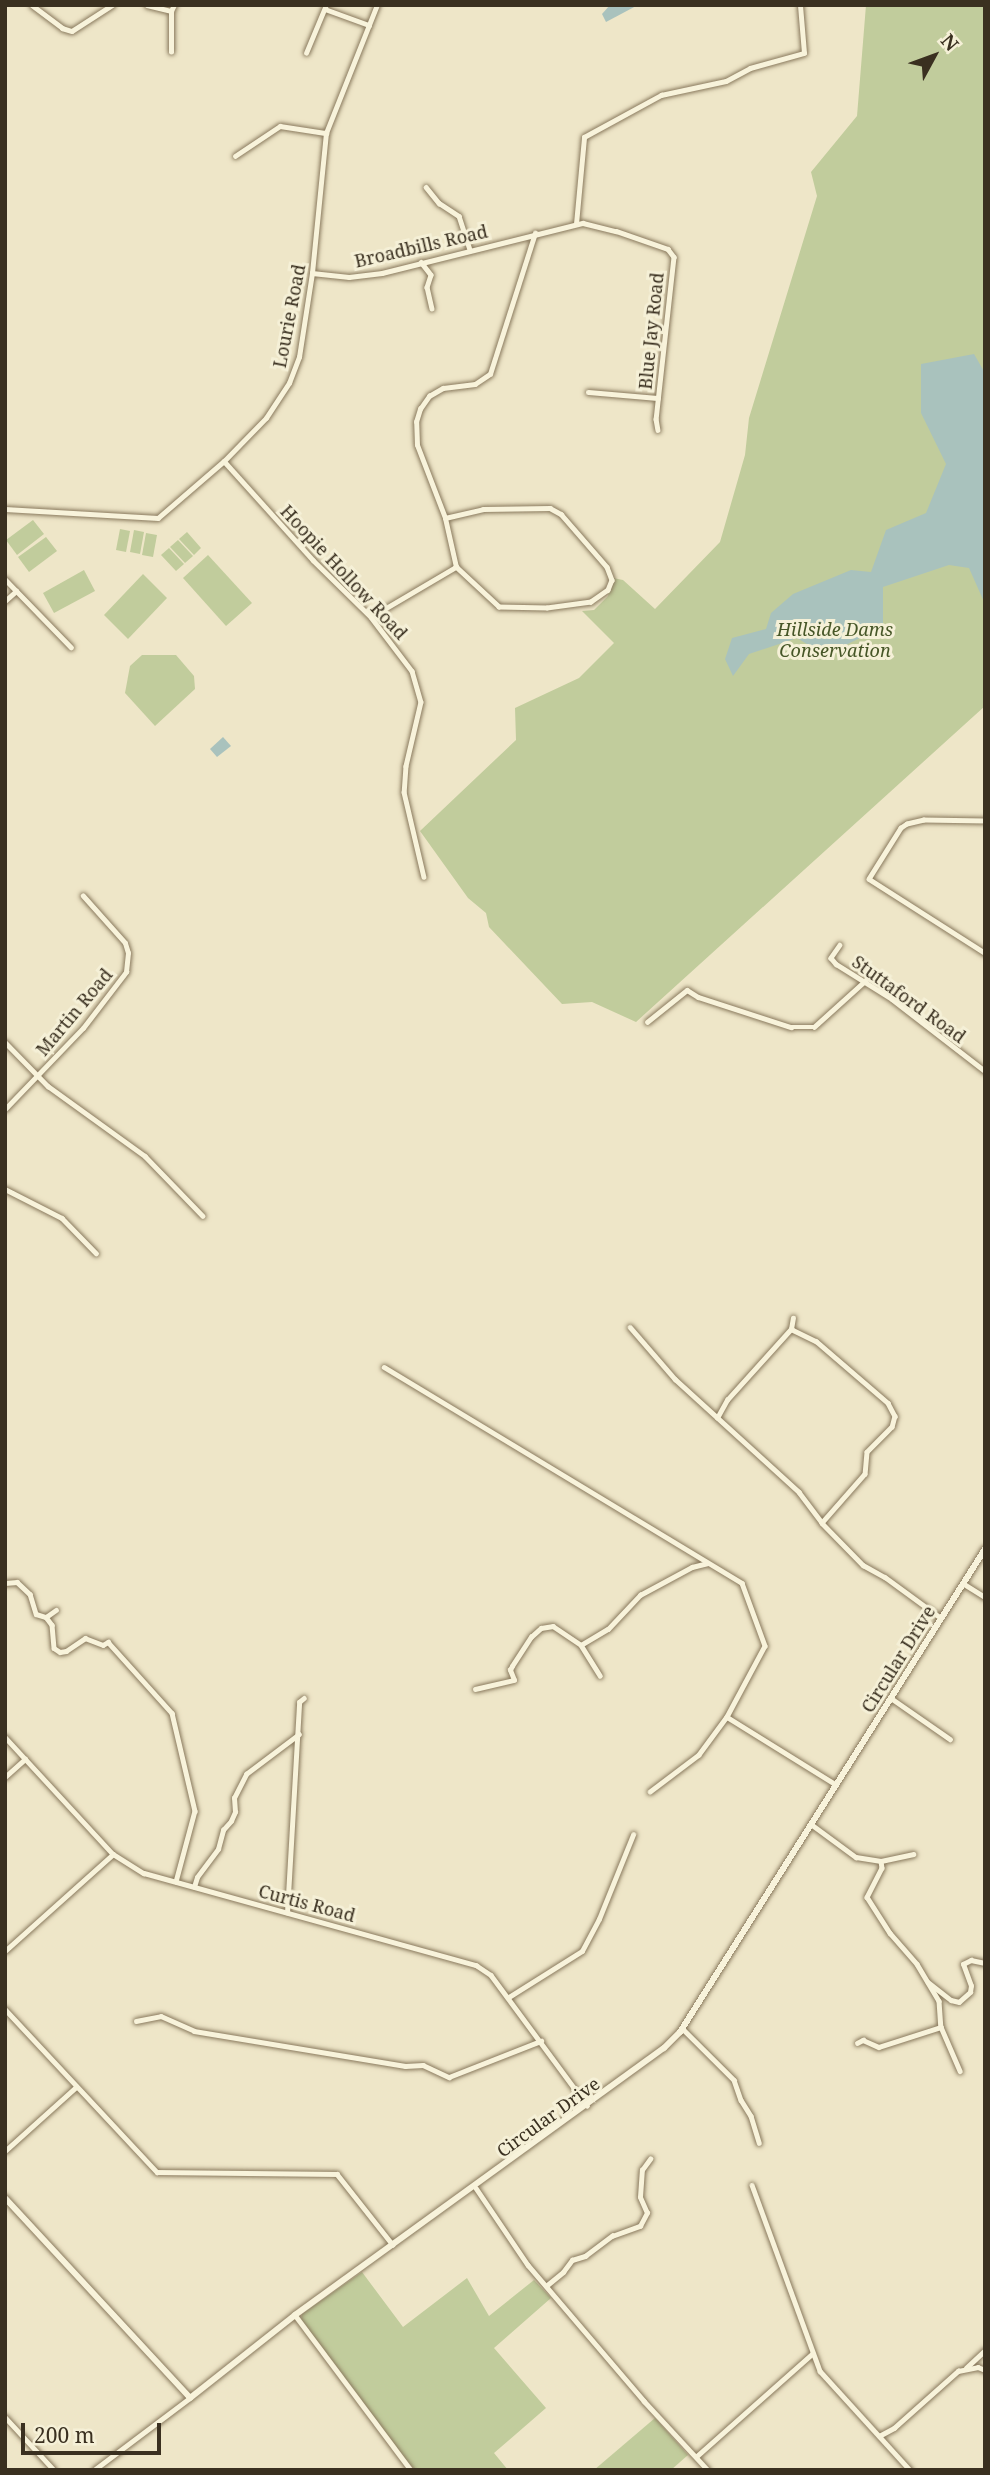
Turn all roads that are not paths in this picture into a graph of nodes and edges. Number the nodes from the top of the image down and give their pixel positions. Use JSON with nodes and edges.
{"nodes":[{"id":1,"x":32,"y":5,"type":"edge"},
{"id":2,"x":112,"y":5,"type":"edge"},
{"id":3,"x":147,"y":5,"type":"edge"},
{"id":4,"x":174,"y":5,"type":"edge"},
{"id":5,"x":377,"y":5,"type":"edge"},
{"id":6,"x":800,"y":5,"type":"edge"},
{"id":7,"x":326,"y":7,"type":"edge"},
{"id":8,"x":171,"y":11,"type":"junction"},
{"id":9,"x":369,"y":25,"type":"junction"},
{"id":10,"x":171,"y":52,"type":"dead end"},
{"id":11,"x":306,"y":54,"type":"dead end"},
{"id":12,"x":326,"y":133,"type":"junction"},
{"id":13,"x":235,"y":156,"type":"dead end"},
{"id":14,"x":426,"y":187,"type":"dead end"},
{"id":15,"x":576,"y":224,"type":"junction"},
{"id":16,"x":536,"y":233,"type":"junction"},
{"id":17,"x":470,"y":249,"type":"junction"},
{"id":18,"x":421,"y":262,"type":"junction"},
{"id":19,"x":312,"y":273,"type":"junction"},
{"id":20,"x":432,"y":308,"type":"dead end"},
{"id":21,"x":588,"y":392,"type":"dead end"},
{"id":22,"x":658,"y":398,"type":"junction"},
{"id":23,"x":658,"y":430,"type":"dead end"},
{"id":24,"x":224,"y":461,"type":"junction"},
{"id":25,"x":5,"y":509,"type":"edge"},
{"id":26,"x":445,"y":518,"type":"junction"},
{"id":27,"x":456,"y":566,"type":"junction"},
{"id":28,"x":5,"y":579,"type":"edge"},
{"id":29,"x":16,"y":591,"type":"junction"},
{"id":30,"x":5,"y":601,"type":"edge"},
{"id":31,"x":371,"y":617,"type":"junction"},
{"id":32,"x":71,"y":647,"type":"dead end"},
{"id":33,"x":985,"y":821,"type":"edge"},
{"id":34,"x":424,"y":877,"type":"dead end"},
{"id":35,"x":83,"y":896,"type":"dead end"},
{"id":36,"x":840,"y":944,"type":"dead end"},
{"id":37,"x":985,"y":953,"type":"edge"},
{"id":38,"x":866,"y":981,"type":"junction"},
{"id":39,"x":647,"y":1023,"type":"dead end"},
{"id":40,"x":5,"y":1042,"type":"edge"},
{"id":41,"x":985,"y":1071,"type":"edge"},
{"id":42,"x":38,"y":1076,"type":"junction"},
{"id":43,"x":5,"y":1109,"type":"edge"},
{"id":44,"x":5,"y":1189,"type":"edge"},
{"id":45,"x":203,"y":1216,"type":"dead end"},
{"id":46,"x":96,"y":1253,"type":"dead end"},
{"id":47,"x":793,"y":1318,"type":"dead end"},
{"id":48,"x":630,"y":1327,"type":"dead end"},
{"id":49,"x":791,"y":1329,"type":"junction"},
{"id":50,"x":384,"y":1367,"type":"dead end"},
{"id":51,"x":717,"y":1418,"type":"junction"},
{"id":52,"x":822,"y":1523,"type":"junction"},
{"id":53,"x":985,"y":1549,"type":"edge"},
{"id":54,"x":709,"y":1563,"type":"junction"},
{"id":55,"x":5,"y":1583,"type":"edge"},
{"id":56,"x":963,"y":1583,"type":"junction"},
{"id":57,"x":985,"y":1597,"type":"edge"},
{"id":58,"x":56,"y":1610,"type":"dead end"},
{"id":59,"x":46,"y":1617,"type":"junction"},
{"id":60,"x":941,"y":1618,"type":"junction"},
{"id":61,"x":581,"y":1645,"type":"junction"},
{"id":62,"x":600,"y":1675,"type":"dead end"},
{"id":63,"x":475,"y":1689,"type":"dead end"},
{"id":64,"x":304,"y":1698,"type":"dead end"},
{"id":65,"x":890,"y":1698,"type":"junction"},
{"id":66,"x":727,"y":1717,"type":"junction"},
{"id":67,"x":300,"y":1733,"type":"junction"},
{"id":68,"x":5,"y":1737,"type":"edge"},
{"id":69,"x":950,"y":1739,"type":"dead end"},
{"id":70,"x":26,"y":1759,"type":"junction"},
{"id":71,"x":5,"y":1777,"type":"edge"},
{"id":72,"x":835,"y":1784,"type":"junction"},
{"id":73,"x":650,"y":1792,"type":"dead end"},
{"id":74,"x":810,"y":1824,"type":"junction"},
{"id":75,"x":633,"y":1835,"type":"dead end"},
{"id":76,"x":113,"y":1854,"type":"junction"},
{"id":77,"x":914,"y":1854,"type":"dead end"},
{"id":78,"x":881,"y":1861,"type":"junction"},
{"id":79,"x":176,"y":1882,"type":"junction"},
{"id":80,"x":194,"y":1887,"type":"junction"},
{"id":81,"x":287,"y":1913,"type":"junction"},
{"id":82,"x":5,"y":1951,"type":"edge"},
{"id":83,"x":985,"y":1963,"type":"edge"},
{"id":84,"x":927,"y":1981,"type":"junction"},
{"id":85,"x":509,"y":1997,"type":"junction"},
{"id":86,"x":5,"y":2009,"type":"edge"},
{"id":87,"x":136,"y":2021,"type":"dead end"},
{"id":88,"x":941,"y":2027,"type":"junction"},
{"id":89,"x":682,"y":2028,"type":"junction"},
{"id":90,"x":541,"y":2041,"type":"junction"},
{"id":91,"x":856,"y":2043,"type":"dead end"},
{"id":92,"x":960,"y":2071,"type":"dead end"},
{"id":93,"x":76,"y":2087,"type":"junction"},
{"id":94,"x":588,"y":2106,"type":"junction"},
{"id":95,"x":759,"y":2143,"type":"dead end"},
{"id":96,"x":5,"y":2151,"type":"edge"},
{"id":97,"x":650,"y":2159,"type":"dead end"},
{"id":98,"x":752,"y":2185,"type":"dead end"},
{"id":99,"x":476,"y":2188,"type":"junction"},
{"id":100,"x":5,"y":2198,"type":"edge"},
{"id":101,"x":394,"y":2246,"type":"junction"},
{"id":102,"x":547,"y":2286,"type":"junction"},
{"id":103,"x":295,"y":2315,"type":"junction"},
{"id":104,"x":985,"y":2350,"type":"edge"},
{"id":105,"x":812,"y":2354,"type":"junction"},
{"id":106,"x":966,"y":2368,"type":"junction"},
{"id":107,"x":985,"y":2370,"type":"edge"},
{"id":108,"x":190,"y":2398,"type":"junction"},
{"id":109,"x":5,"y":2417,"type":"edge"},
{"id":110,"x":879,"y":2435,"type":"junction"},
{"id":111,"x":697,"y":2456,"type":"junction"},
{"id":112,"x":97,"y":2469,"type":"edge"},
{"id":113,"x":54,"y":2470,"type":"edge"},
{"id":114,"x":411,"y":2470,"type":"edge"},
{"id":115,"x":708,"y":2470,"type":"edge"},
{"id":116,"x":910,"y":2470,"type":"edge"}],
"edges":[{"from":1,"to":2,"type":"street"},
{"from":3,"to":8,"type":"street"},
{"from":4,"to":8,"type":"street"},
{"from":5,"to":9,"type":"street","name":"Lourie Road"},
{"from":6,"to":15,"type":"street"},
{"from":7,"to":9,"type":"street"},
{"from":7,"to":11,"type":"street"},
{"from":8,"to":10,"type":"street"},
{"from":9,"to":12,"type":"street","name":"Lourie Road"},
{"from":12,"to":13,"type":"street"},
{"from":12,"to":19,"type":"street","name":"Lourie Road"},
{"from":14,"to":17,"type":"street"},
{"from":15,"to":16,"type":"street","name":"Blue Jay Road"},
{"from":15,"to":22,"type":"street","name":"Blue Jay Road"},
{"from":16,"to":17,"type":"street","name":"Broadbills Road"},
{"from":16,"to":26,"type":"street"},
{"from":17,"to":18,"type":"street","name":"Broadbills Road"},
{"from":18,"to":19,"type":"street","name":"Broadbills Road"},
{"from":18,"to":20,"type":"street"},
{"from":19,"to":24,"type":"street","name":"Lourie Road"},
{"from":21,"to":22,"type":"street"},
{"from":22,"to":23,"type":"street","name":"Blue Jay Road"},
{"from":24,"to":25,"type":"street","name":"Lourie Road"},
{"from":24,"to":31,"type":"street","name":"Hoopie Hollow Road"},
{"from":26,"to":27,"type":"street"},
{"from":26,"to":27,"type":"street"},
{"from":27,"to":31,"type":"street"},
{"from":28,"to":29,"type":"street"},
{"from":29,"to":30,"type":"street"},
{"from":29,"to":32,"type":"street"},
{"from":31,"to":34,"type":"street","name":"Hoopie Hollow Road"},
{"from":33,"to":37,"type":"street"},
{"from":35,"to":42,"type":"street","name":"Martin Road"},
{"from":36,"to":38,"type":"street","name":"Stuttaford Road"},
{"from":38,"to":39,"type":"street"},
{"from":38,"to":41,"type":"street","name":"Stuttaford Road"},
{"from":40,"to":42,"type":"street"},
{"from":42,"to":43,"type":"street","name":"Martin Road"},
{"from":42,"to":45,"type":"street"},
{"from":44,"to":46,"type":"street"},
{"from":47,"to":49,"type":"street"},
{"from":48,"to":51,"type":"street"},
{"from":49,"to":51,"type":"street"},
{"from":49,"to":52,"type":"street"},
{"from":50,"to":54,"type":"street"},
{"from":51,"to":52,"type":"street"},
{"from":52,"to":60,"type":"street"},
{"from":53,"to":56,"type":"street","name":"Circular Drive"},
{"from":54,"to":61,"type":"street"},
{"from":54,"to":66,"type":"street"},
{"from":55,"to":59,"type":"street"},
{"from":56,"to":57,"type":"street"},
{"from":56,"to":60,"type":"street","name":"Circular Drive"},
{"from":58,"to":59,"type":"street"},
{"from":59,"to":79,"type":"street"},
{"from":60,"to":65,"type":"street","name":"Circular Drive"},
{"from":61,"to":62,"type":"street"},
{"from":61,"to":63,"type":"street"},
{"from":64,"to":67,"type":"street"},
{"from":65,"to":69,"type":"street"},
{"from":65,"to":72,"type":"street","name":"Circular Drive"},
{"from":66,"to":72,"type":"street"},
{"from":66,"to":73,"type":"street"},
{"from":67,"to":80,"type":"street"},
{"from":67,"to":81,"type":"street"},
{"from":68,"to":70,"type":"street","name":"Curtis Road"},
{"from":70,"to":71,"type":"street"},
{"from":70,"to":76,"type":"street","name":"Curtis Road"},
{"from":72,"to":74,"type":"street","name":"Circular Drive"},
{"from":74,"to":78,"type":"street"},
{"from":74,"to":89,"type":"street","name":"Circular Drive"},
{"from":75,"to":85,"type":"street"},
{"from":76,"to":79,"type":"street","name":"Curtis Road"},
{"from":76,"to":82,"type":"street"},
{"from":77,"to":78,"type":"street"},
{"from":78,"to":84,"type":"street"},
{"from":79,"to":80,"type":"street","name":"Curtis Road"},
{"from":80,"to":81,"type":"street","name":"Curtis Road"},
{"from":81,"to":85,"type":"street","name":"Curtis Road"},
{"from":83,"to":84,"type":"street"},
{"from":84,"to":88,"type":"street"},
{"from":85,"to":90,"type":"street","name":"Curtis Road"},
{"from":86,"to":93,"type":"street"},
{"from":87,"to":90,"type":"street"},
{"from":88,"to":91,"type":"street"},
{"from":88,"to":92,"type":"street"},
{"from":89,"to":94,"type":"street","name":"Circular Drive"},
{"from":89,"to":95,"type":"street"},
{"from":90,"to":94,"type":"street","name":"Curtis Road"},
{"from":93,"to":96,"type":"street"},
{"from":93,"to":101,"type":"street"},
{"from":94,"to":99,"type":"street","name":"Circular Drive"},
{"from":97,"to":102,"type":"street"},
{"from":98,"to":105,"type":"street"},
{"from":99,"to":101,"type":"street","name":"Circular Drive"},
{"from":99,"to":102,"type":"street"},
{"from":100,"to":108,"type":"street"},
{"from":101,"to":103,"type":"street","name":"Circular Drive"},
{"from":102,"to":111,"type":"street"},
{"from":103,"to":108,"type":"street","name":"Circular Drive"},
{"from":103,"to":114,"type":"street"},
{"from":104,"to":106,"type":"street"},
{"from":105,"to":110,"type":"street"},
{"from":105,"to":111,"type":"street"},
{"from":106,"to":107,"type":"street"},
{"from":106,"to":110,"type":"street"},
{"from":108,"to":112,"type":"street"},
{"from":109,"to":113,"type":"street"},
{"from":110,"to":116,"type":"street"},
{"from":111,"to":115,"type":"street"}]}
